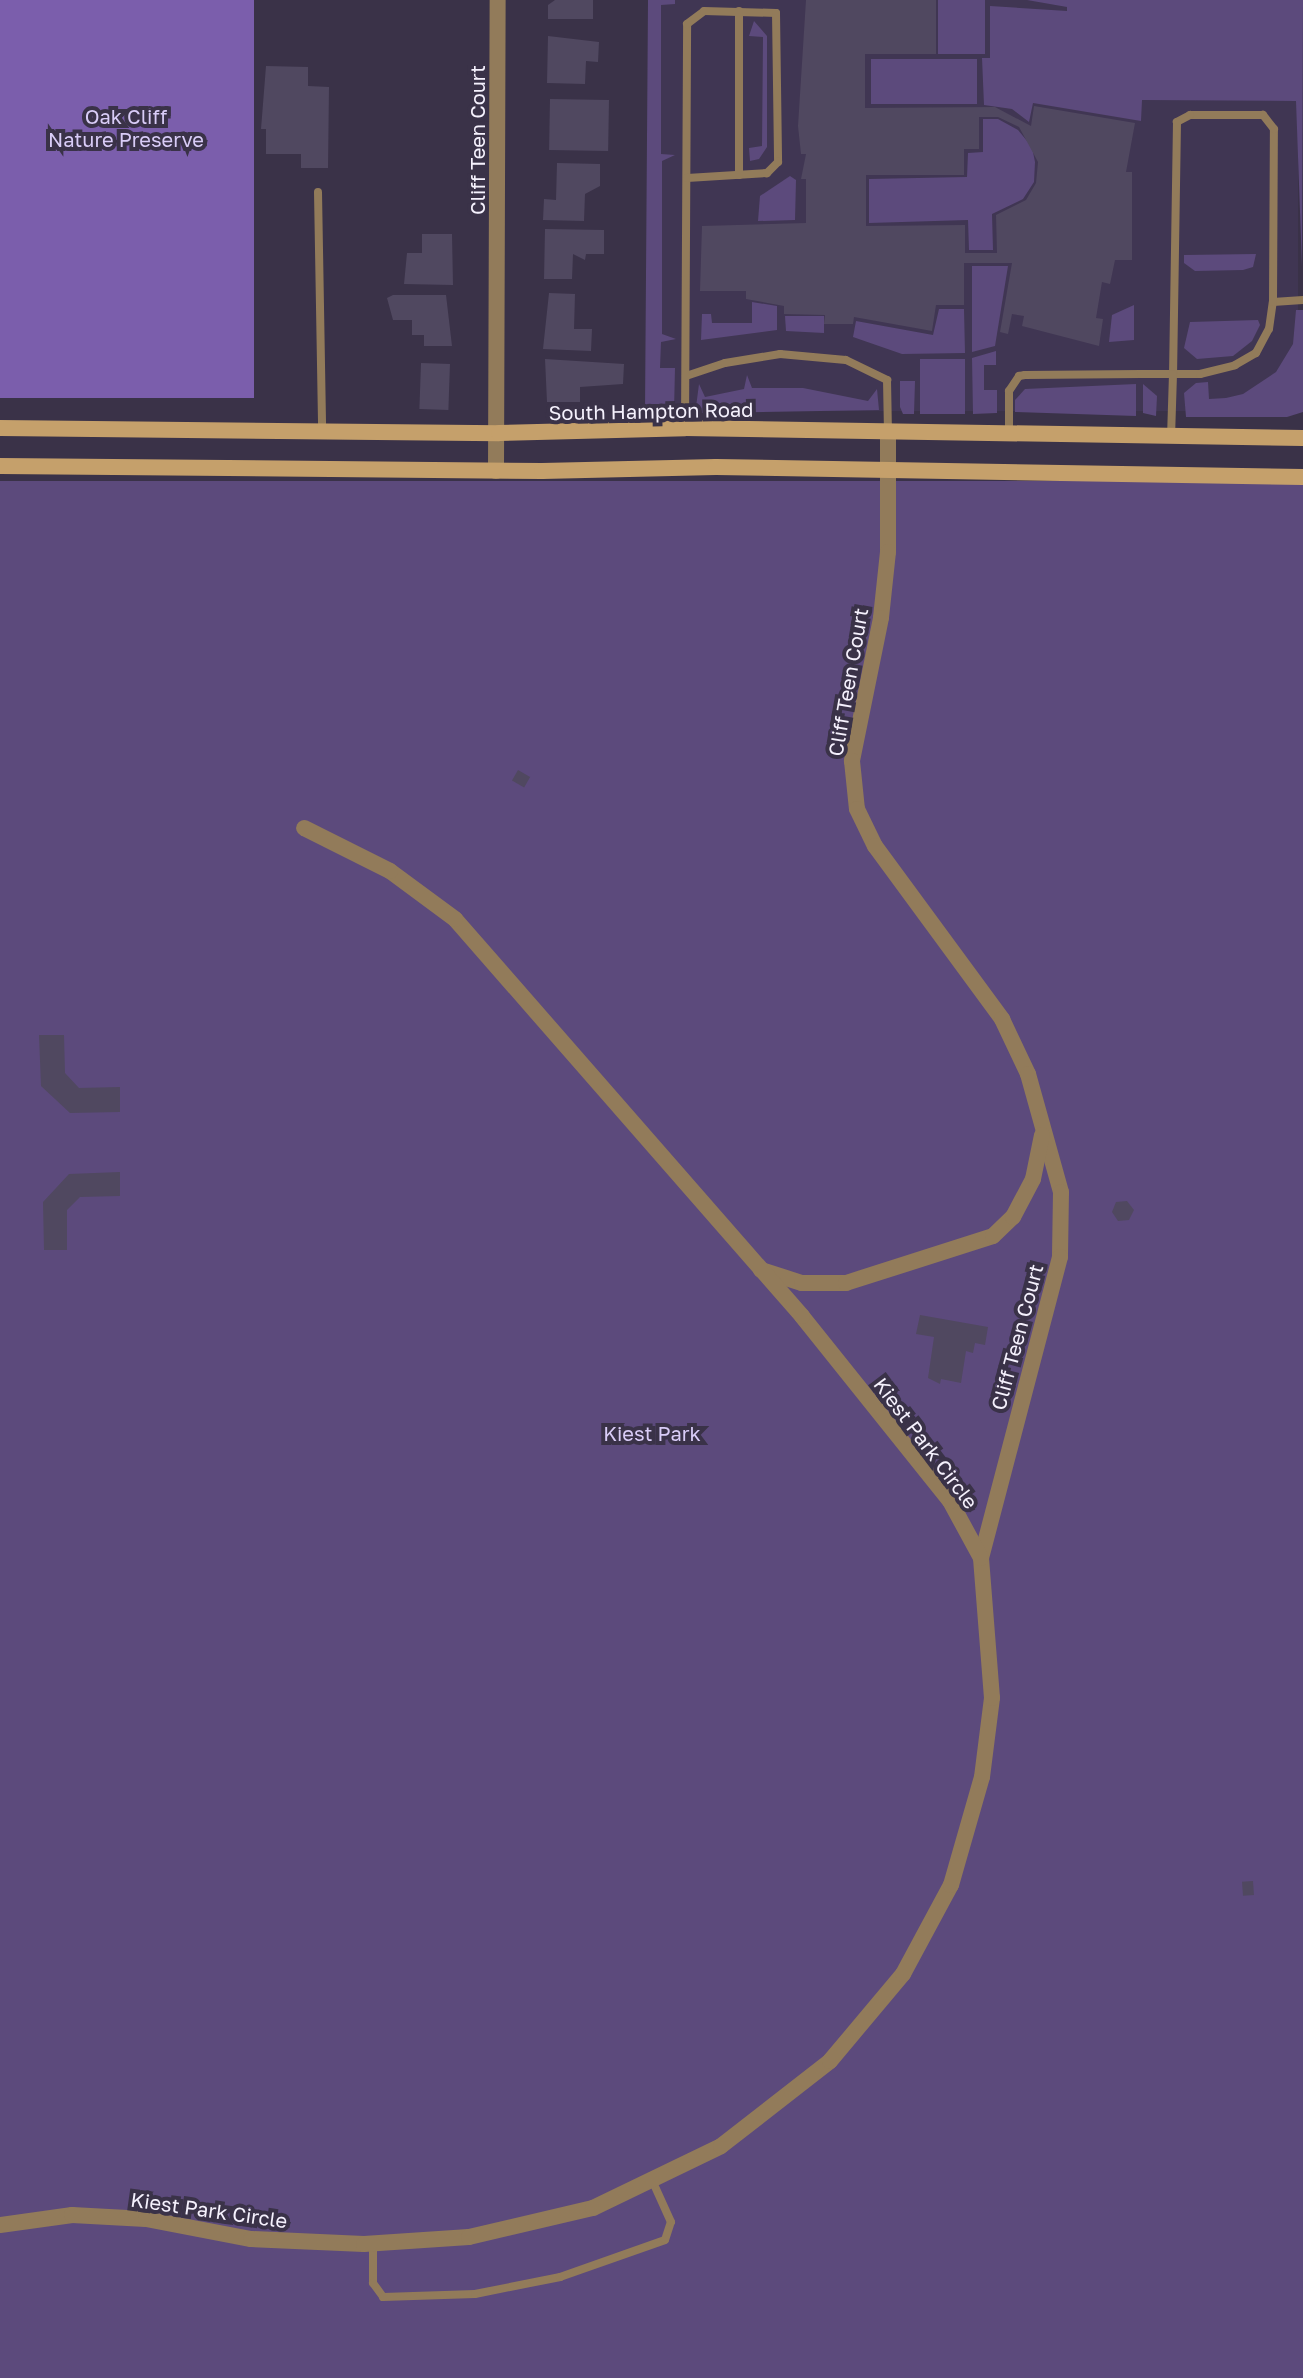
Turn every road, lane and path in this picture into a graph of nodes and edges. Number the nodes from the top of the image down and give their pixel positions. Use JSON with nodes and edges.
{"nodes":[{"id":1,"x":498,"y":0,"type":"edge"},
{"id":2,"x":739,"y":11,"type":"junction"},
{"id":3,"x":739,"y":175,"type":"junction"},
{"id":4,"x":687,"y":178,"type":"junction"},
{"id":5,"x":318,"y":192,"type":"dead end"},
{"id":6,"x":1303,"y":300,"type":"edge"},
{"id":7,"x":1273,"y":302,"type":"junction"},
{"id":8,"x":1173,"y":374,"type":"junction"},
{"id":9,"x":686,"y":376,"type":"junction"},
{"id":10,"x":0,"y":428,"type":"edge"},
{"id":11,"x":685,"y":428,"type":"junction"},
{"id":12,"x":322,"y":431,"type":"junction"},
{"id":13,"x":888,"y":431,"type":"junction"},
{"id":14,"x":499,"y":433,"type":"junction"},
{"id":15,"x":1009,"y":433,"type":"junction"},
{"id":16,"x":1171,"y":436,"type":"junction"},
{"id":17,"x":1303,"y":438,"type":"edge"},
{"id":18,"x":0,"y":466,"type":"edge"},
{"id":19,"x":496,"y":471,"type":"junction"},
{"id":20,"x":888,"y":471,"type":"junction"},
{"id":21,"x":1303,"y":477,"type":"edge"},
{"id":22,"x":304,"y":828,"type":"dead end"},
{"id":23,"x":1043,"y":1126,"type":"junction"},
{"id":24,"x":757,"y":1269,"type":"junction"},
{"id":25,"x":981,"y":1558,"type":"junction"},
{"id":26,"x":652,"y":2179,"type":"junction"},
{"id":27,"x":4,"y":2226,"type":"edge"},
{"id":28,"x":373,"y":2244,"type":"junction"}],
"edges":[{"from":1,"to":14,"type":"street","name":"Cliff Teen Court"},
{"from":2,"to":3,"type":"lane"},
{"from":2,"to":3,"type":"lane"},
{"from":2,"to":4,"type":"lane"},
{"from":3,"to":4,"type":"lane"},
{"from":4,"to":9,"type":"lane"},
{"from":5,"to":12,"type":"lane"},
{"from":6,"to":7,"type":"lane"},
{"from":7,"to":8,"type":"lane"},
{"from":7,"to":8,"type":"lane"},
{"from":8,"to":15,"type":"lane"},
{"from":8,"to":16,"type":"lane"},
{"from":9,"to":11,"type":"lane"},
{"from":9,"to":13,"type":"lane"},
{"from":10,"to":12,"type":"main road","name":"South Hampton Road"},
{"from":11,"to":13,"type":"main road","name":"South Hampton Road"},
{"from":11,"to":14,"type":"main road","name":"South Hampton Road"},
{"from":12,"to":14,"type":"main road","name":"South Hampton Road"},
{"from":13,"to":15,"type":"main road","name":"South Hampton Road"},
{"from":13,"to":20,"type":"street","name":"Cliff Teen Court"},
{"from":14,"to":19,"type":"street","name":"Cliff Teen Court"},
{"from":15,"to":16,"type":"main road","name":"South Hampton Road"},
{"from":16,"to":17,"type":"main road","name":"South Hampton Road"},
{"from":18,"to":19,"type":"main road"},
{"from":19,"to":20,"type":"main road"},
{"from":20,"to":21,"type":"main road"},
{"from":20,"to":23,"type":"street","name":"Cliff Teen Court"},
{"from":22,"to":24,"type":"street","name":"Kiest Park Circle"},
{"from":23,"to":24,"type":"street","name":"Cliff Teen Court"},
{"from":23,"to":25,"type":"street","name":"Cliff Teen Court"},
{"from":24,"to":25,"type":"street","name":"Kiest Park Circle"},
{"from":25,"to":26,"type":"street","name":"Kiest Park Circle"},
{"from":26,"to":28,"type":"street","name":"Kiest Park Circle"},
{"from":26,"to":28,"type":"lane"},
{"from":27,"to":28,"type":"street","name":"Kiest Park Circle"}]}
